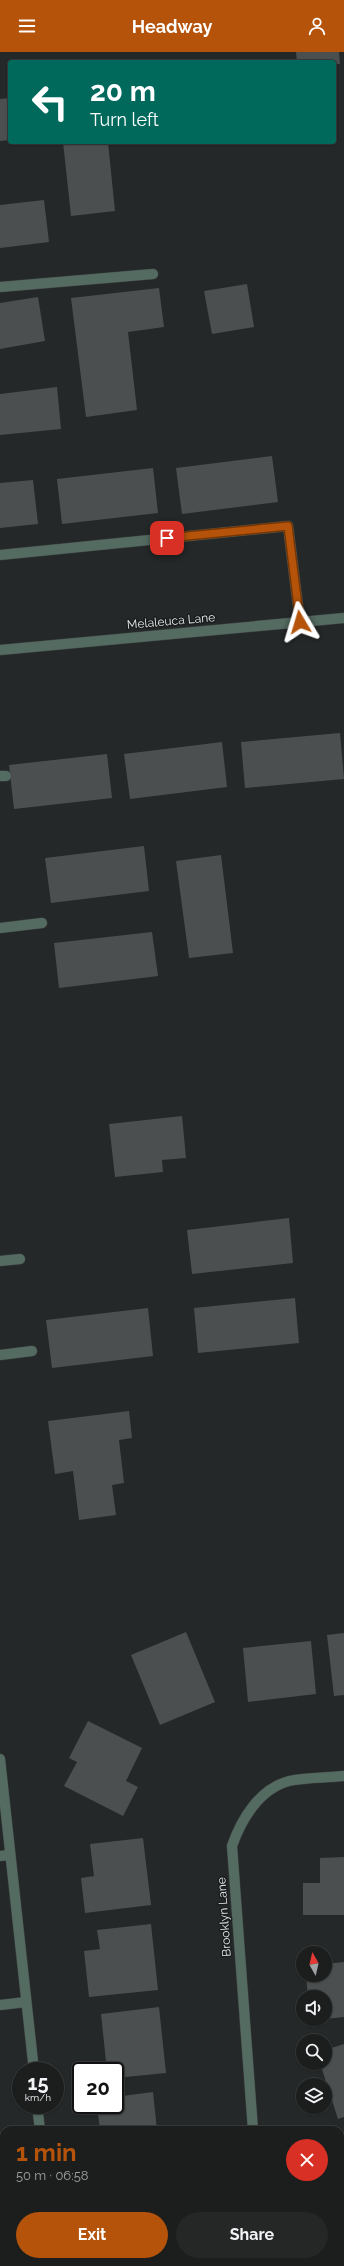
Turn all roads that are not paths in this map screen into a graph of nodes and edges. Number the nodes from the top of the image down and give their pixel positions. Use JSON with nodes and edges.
{"nodes":[{"id":1,"x":153,"y":274,"type":"dead end"},
{"id":2,"x":0,"y":287,"type":"edge"},
{"id":3,"x":0,"y":555,"type":"edge"},
{"id":4,"x":344,"y":618,"type":"edge"},
{"id":5,"x":300,"y":622,"type":"junction"},
{"id":6,"x":0,"y":650,"type":"edge"},
{"id":7,"x":42,"y":923,"type":"dead end"},
{"id":8,"x":0,"y":928,"type":"edge"},
{"id":9,"x":20,"y":1259,"type":"dead end"},
{"id":10,"x":0,"y":1261,"type":"edge"},
{"id":11,"x":32,"y":1351,"type":"dead end"},
{"id":12,"x":0,"y":1355,"type":"edge"},
{"id":13,"x":0,"y":1759,"type":"edge"},
{"id":14,"x":344,"y":1776,"type":"edge"},
{"id":15,"x":5,"y":1855,"type":"edge"},
{"id":16,"x":26,"y":2002,"type":"junction"},
{"id":17,"x":0,"y":2005,"type":"edge"},
{"id":18,"x":33,"y":2062,"type":"edge"},
{"id":19,"x":38,"y":2114,"type":"edge"},
{"id":20,"x":40,"y":2126,"type":"edge"},
{"id":21,"x":253,"y":2126,"type":"edge"}],
"edges":[{"from":1,"to":2,"type":"street"},
{"from":3,"to":5,"type":"street"},
{"from":4,"to":5,"type":"street","name":"Melaleuca Lane"},
{"from":5,"to":6,"type":"street","name":"Melaleuca Lane"},
{"from":7,"to":8,"type":"street"},
{"from":9,"to":10,"type":"street"},
{"from":11,"to":12,"type":"street"},
{"from":13,"to":15,"type":"street"},
{"from":14,"to":21,"type":"street","name":"Brooklyn Lane"},
{"from":15,"to":16,"type":"street"},
{"from":16,"to":17,"type":"street"},
{"from":16,"to":18,"type":"street"},
{"from":19,"to":20,"type":"street"}]}
